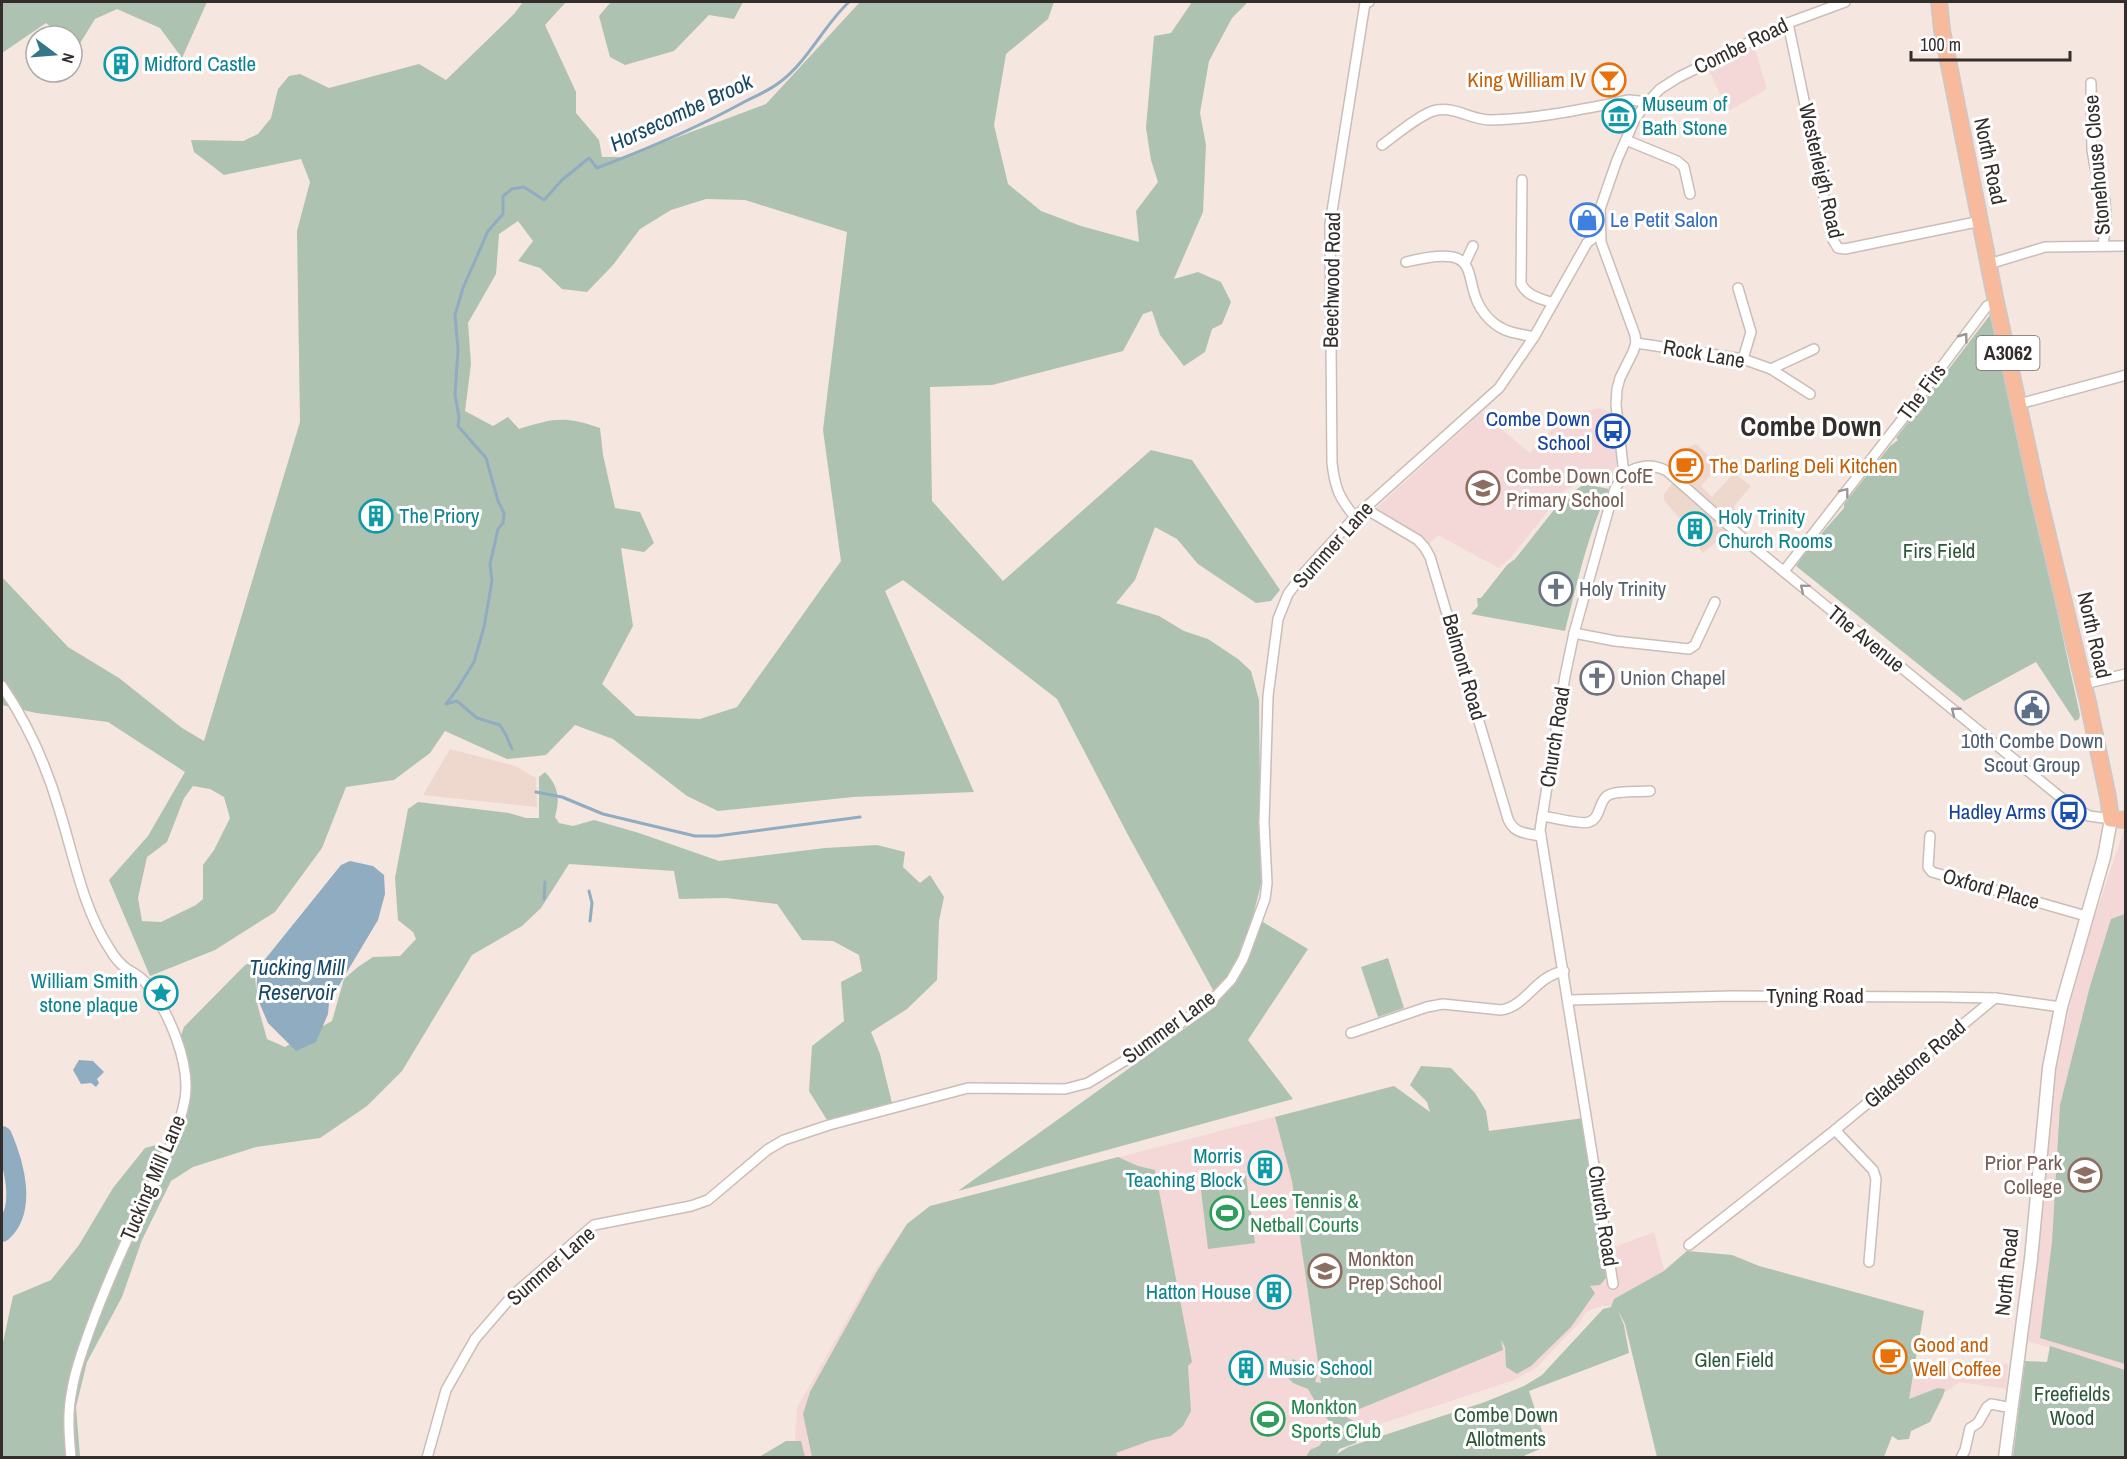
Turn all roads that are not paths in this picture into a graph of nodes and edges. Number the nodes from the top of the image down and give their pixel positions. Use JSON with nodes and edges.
{"nodes":[{"id":1,"x":1366,"y":2,"type":"edge"},
{"id":2,"x":1845,"y":2,"type":"edge"},
{"id":3,"x":1939,"y":2,"type":"edge"},
{"id":4,"x":1788,"y":23,"type":"junction"},
{"id":5,"x":2091,"y":83,"type":"dead end"},
{"id":6,"x":1645,"y":105,"type":"junction"},
{"id":7,"x":1626,"y":140,"type":"junction"},
{"id":8,"x":1382,"y":145,"type":"dead end"},
{"id":9,"x":1522,"y":180,"type":"dead end"},
{"id":10,"x":1690,"y":194,"type":"dead end"},
{"id":11,"x":1981,"y":221,"type":"junction"},
{"id":12,"x":1600,"y":233,"type":"junction"},
{"id":13,"x":1473,"y":246,"type":"dead end"},
{"id":14,"x":2103,"y":246,"type":"junction"},
{"id":15,"x":2126,"y":246,"type":"edge"},
{"id":16,"x":1406,"y":262,"type":"dead end"},
{"id":17,"x":1465,"y":263,"type":"junction"},
{"id":18,"x":1989,"y":264,"type":"junction"},
{"id":19,"x":1738,"y":288,"type":"dead end"},
{"id":20,"x":1996,"y":302,"type":"junction"},
{"id":21,"x":1552,"y":303,"type":"junction"},
{"id":22,"x":1534,"y":337,"type":"junction"},
{"id":23,"x":1635,"y":343,"type":"junction"},
{"id":24,"x":1814,"y":349,"type":"dead end"},
{"id":25,"x":1743,"y":359,"type":"junction"},
{"id":26,"x":1771,"y":369,"type":"junction"},
{"id":27,"x":2126,"y":375,"type":"edge"},
{"id":28,"x":1810,"y":394,"type":"dead end"},
{"id":29,"x":2019,"y":404,"type":"junction"},
{"id":30,"x":1624,"y":474,"type":"junction"},
{"id":31,"x":1364,"y":508,"type":"junction"},
{"id":32,"x":1355,"y":517,"type":"junction"},
{"id":33,"x":1784,"y":571,"type":"junction"},
{"id":34,"x":1715,"y":602,"type":"dead end"},
{"id":35,"x":1574,"y":633,"type":"junction"},
{"id":36,"x":2126,"y":674,"type":"edge"},
{"id":37,"x":2084,"y":684,"type":"junction"},
{"id":38,"x":2,"y":686,"type":"edge"},
{"id":39,"x":1650,"y":791,"type":"dead end"},
{"id":40,"x":1542,"y":816,"type":"junction"},
{"id":41,"x":2118,"y":819,"type":"edge"},
{"id":42,"x":1541,"y":836,"type":"junction"},
{"id":43,"x":1930,"y":836,"type":"dead end"},
{"id":44,"x":2086,"y":916,"type":"junction"},
{"id":45,"x":1564,"y":971,"type":"junction"},
{"id":46,"x":1995,"y":998,"type":"junction"},
{"id":47,"x":1569,"y":1000,"type":"junction"},
{"id":48,"x":2061,"y":1007,"type":"junction"},
{"id":49,"x":1351,"y":1033,"type":"dead end"},
{"id":50,"x":1835,"y":1130,"type":"junction"},
{"id":51,"x":1689,"y":1245,"type":"dead end"},
{"id":52,"x":1869,"y":1262,"type":"dead end"},
{"id":53,"x":1614,"y":1284,"type":"dead end"},
{"id":54,"x":2012,"y":1408,"type":"junction"},
{"id":55,"x":71,"y":1458,"type":"edge"},
{"id":56,"x":427,"y":1458,"type":"edge"},
{"id":57,"x":1961,"y":1458,"type":"edge"},
{"id":58,"x":2005,"y":1458,"type":"edge"}],
"edges":[{"from":1,"to":32,"type":"street","name":"Beechwood Road"},
{"from":2,"to":4,"type":"street","name":"Combe Road"},
{"from":3,"to":11,"type":"main road","name":"North Road","number":"A3062"},
{"from":4,"to":6,"type":"street","name":"Combe Road"},
{"from":4,"to":11,"type":"street","name":"Westerleigh Road"},
{"from":5,"to":14,"type":"street","name":"Stonehouse Close"},
{"from":6,"to":7,"type":"street"},
{"from":6,"to":8,"type":"street"},
{"from":7,"to":10,"type":"street"},
{"from":7,"to":12,"type":"street"},
{"from":9,"to":21,"type":"street"},
{"from":11,"to":18,"type":"main road","name":"North Road","number":"A3062"},
{"from":12,"to":21,"type":"street","name":"Summer Lane"},
{"from":12,"to":23,"type":"street"},
{"from":13,"to":17,"type":"street"},
{"from":14,"to":15,"type":"street"},
{"from":14,"to":18,"type":"street"},
{"from":16,"to":17,"type":"street"},
{"from":17,"to":22,"type":"street"},
{"from":18,"to":20,"type":"main road","name":"North Road","number":"A3062"},
{"from":19,"to":25,"type":"street"},
{"from":20,"to":29,"type":"main road","name":"North Road","number":"A3062"},
{"from":33,"to":20,"type":"street","name":"The Firs","one_way":true},
{"from":21,"to":22,"type":"street","name":"Summer Lane"},
{"from":22,"to":31,"type":"street","name":"Summer Lane"},
{"from":23,"to":25,"type":"street","name":"Rock Lane"},
{"from":23,"to":30,"type":"street"},
{"from":24,"to":26,"type":"street","name":"Rock Lane"},
{"from":25,"to":26,"type":"street","name":"Rock Lane"},
{"from":26,"to":28,"type":"street","name":"Rock Lane"},
{"from":27,"to":29,"type":"street"},
{"from":29,"to":37,"type":"main road","name":"North Road","number":"A3062"},
{"from":30,"to":33,"type":"street","name":"The Avenue"},
{"from":30,"to":35,"type":"street","name":"Church Road"},
{"from":31,"to":32,"type":"street","name":"Summer Lane"},
{"from":31,"to":42,"type":"street","name":"Belmont Road"},
{"from":32,"to":56,"type":"street","name":"Summer Lane"},
{"from":41,"to":33,"type":"street","name":"The Avenue","one_way":true},
{"from":34,"to":35,"type":"street"},
{"from":35,"to":40,"type":"street","name":"Church Road"},
{"from":36,"to":37,"type":"street"},
{"from":37,"to":41,"type":"main road","name":"North Road","number":"A3062"},
{"from":38,"to":55,"type":"street","name":"Tucking Mill Lane"},
{"from":39,"to":40,"type":"street"},
{"from":40,"to":42,"type":"street","name":"Church Road"},
{"from":41,"to":44,"type":"street","name":"North Road"},
{"from":42,"to":45,"type":"street","name":"Church Road"},
{"from":43,"to":44,"type":"street","name":"Oxford Place"},
{"from":44,"to":48,"type":"street","name":"North Road"},
{"from":45,"to":47,"type":"street","name":"Church Road"},
{"from":45,"to":49,"type":"street"},
{"from":46,"to":47,"type":"street","name":"Tyning Road"},
{"from":46,"to":48,"type":"street","name":"Tyning Road"},
{"from":46,"to":50,"type":"street","name":"Gladstone Road"},
{"from":47,"to":53,"type":"street","name":"Church Road"},
{"from":48,"to":54,"type":"street","name":"North Road"},
{"from":50,"to":51,"type":"street","name":"Gladstone Road"},
{"from":50,"to":52,"type":"street"},
{"from":54,"to":57,"type":"street"},
{"from":54,"to":58,"type":"street","name":"North Road"}]}
